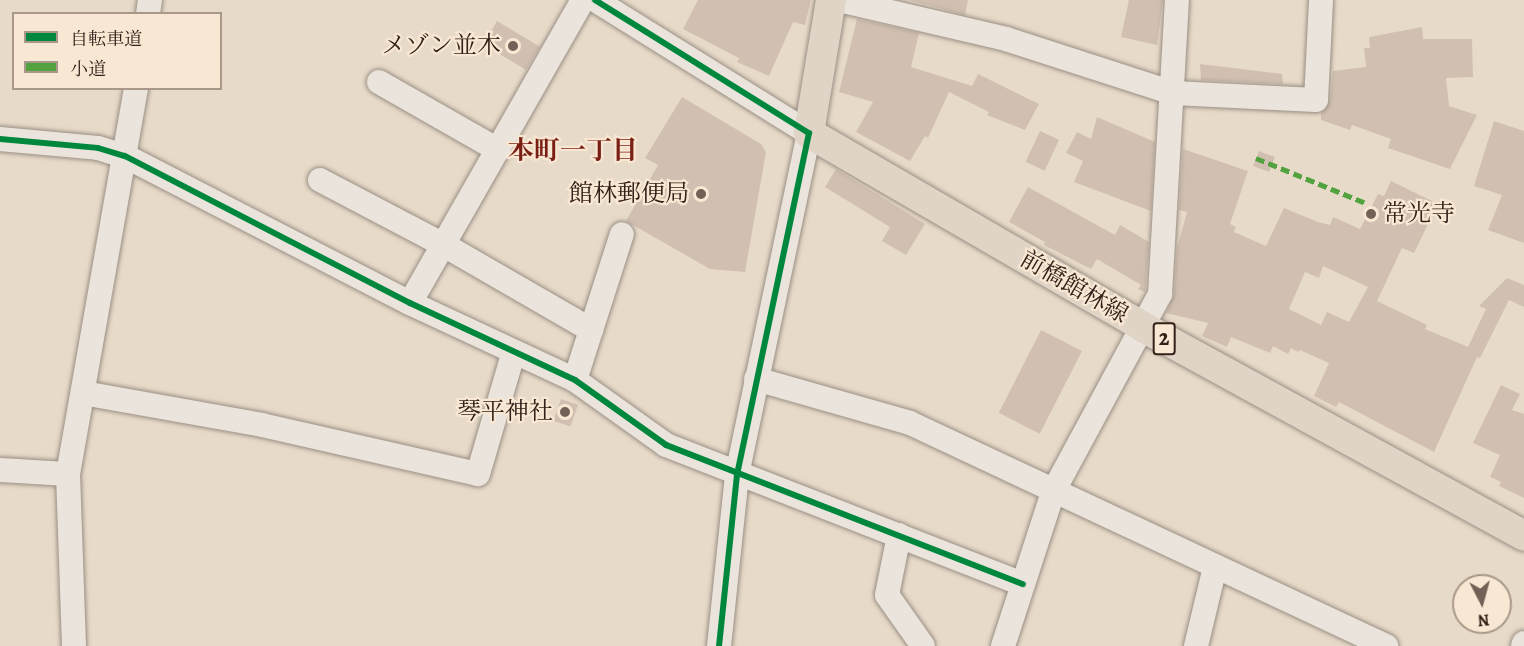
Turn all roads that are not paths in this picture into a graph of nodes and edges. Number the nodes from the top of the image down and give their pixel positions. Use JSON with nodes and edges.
{"nodes":[{"id":1,"x":583,"y":0,"type":"edge"},
{"id":2,"x":595,"y":0,"type":"edge"},
{"id":3,"x":831,"y":0,"type":"edge"},
{"id":4,"x":839,"y":0,"type":"edge"},
{"id":5,"x":1177,"y":0,"type":"edge"},
{"id":6,"x":1322,"y":0,"type":"edge"},
{"id":7,"x":379,"y":82,"type":"dead end"},
{"id":8,"x":136,"y":90,"type":"edge"},
{"id":9,"x":1173,"y":93,"type":"junction"},
{"id":10,"x":809,"y":133,"type":"junction"},
{"id":11,"x":0,"y":139,"type":"edge"},
{"id":12,"x":498,"y":150,"type":"junction"},
{"id":13,"x":125,"y":156,"type":"junction"},
{"id":14,"x":320,"y":180,"type":"dead end"},
{"id":15,"x":622,"y":234,"type":"dead end"},
{"id":16,"x":444,"y":245,"type":"junction"},
{"id":17,"x":410,"y":303,"type":"junction"},
{"id":18,"x":1143,"y":327,"type":"junction"},
{"id":19,"x":591,"y":330,"type":"junction"},
{"id":20,"x":513,"y":354,"type":"junction"},
{"id":21,"x":756,"y":379,"type":"junction"},
{"id":22,"x":575,"y":380,"type":"junction"},
{"id":23,"x":83,"y":393,"type":"junction"},
{"id":24,"x":0,"y":470,"type":"edge"},
{"id":25,"x":68,"y":474,"type":"junction"},
{"id":26,"x":737,"y":475,"type":"junction"},
{"id":27,"x":1053,"y":492,"type":"junction"},
{"id":28,"x":899,"y":536,"type":"junction"},
{"id":29,"x":1524,"y":536,"type":"edge"},
{"id":30,"x":1215,"y":567,"type":"junction"},
{"id":31,"x":1023,"y":584,"type":"junction"},
{"id":32,"x":75,"y":646,"type":"edge"},
{"id":33,"x":719,"y":646,"type":"edge"},
{"id":34,"x":923,"y":646,"type":"edge"},
{"id":35,"x":1002,"y":646,"type":"edge"},
{"id":36,"x":1196,"y":646,"type":"edge"},
{"id":37,"x":1386,"y":646,"type":"edge"}],
"edges":[{"from":1,"to":12,"type":"street"},
{"from":2,"to":10,"type":"street"},
{"from":3,"to":10,"type":"main road"},
{"from":4,"to":9,"type":"street"},
{"from":5,"to":9,"type":"street"},
{"from":6,"to":9,"type":"street"},
{"from":7,"to":12,"type":"street"},
{"from":8,"to":13,"type":"street"},
{"from":9,"to":18,"type":"street"},
{"from":10,"to":18,"type":"main road","name":"前橋館林線","number":"2"},
{"from":10,"to":21,"type":"street"},
{"from":11,"to":13,"type":"street"},
{"from":12,"to":16,"type":"street"},
{"from":13,"to":17,"type":"street"},
{"from":13,"to":23,"type":"street"},
{"from":14,"to":16,"type":"street"},
{"from":15,"to":19,"type":"street"},
{"from":16,"to":17,"type":"street"},
{"from":16,"to":19,"type":"street"},
{"from":17,"to":20,"type":"street"},
{"from":18,"to":27,"type":"street"},
{"from":18,"to":29,"type":"main road","name":"前橋館林線","number":"2"},
{"from":19,"to":22,"type":"street"},
{"from":20,"to":22,"type":"street"},
{"from":20,"to":23,"type":"street"},
{"from":21,"to":26,"type":"street"},
{"from":21,"to":27,"type":"street"},
{"from":22,"to":26,"type":"street"},
{"from":23,"to":25,"type":"street"},
{"from":24,"to":25,"type":"street"},
{"from":25,"to":32,"type":"street"},
{"from":26,"to":28,"type":"street"},
{"from":26,"to":33,"type":"street"},
{"from":27,"to":30,"type":"street"},
{"from":27,"to":31,"type":"street"},
{"from":28,"to":31,"type":"street"},
{"from":28,"to":34,"type":"street"},
{"from":30,"to":36,"type":"street"},
{"from":30,"to":37,"type":"street"},
{"from":31,"to":35,"type":"street"}]}
